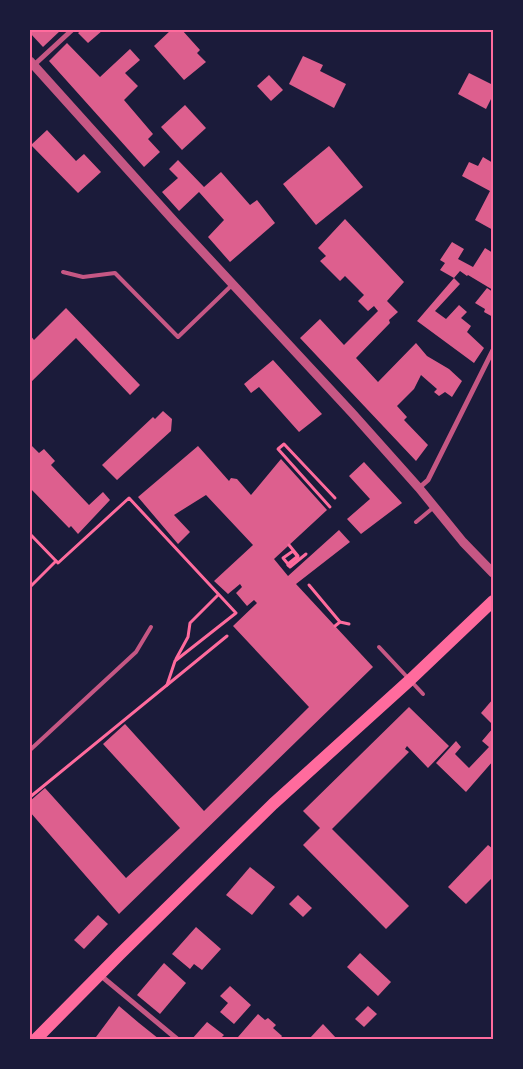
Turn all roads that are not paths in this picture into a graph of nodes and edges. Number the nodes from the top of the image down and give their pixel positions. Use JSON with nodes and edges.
{"nodes":[{"id":1,"x":72,"y":30,"type":"edge"},
{"id":2,"x":32,"y":63,"type":"edge"},
{"id":3,"x":63,"y":272,"type":"dead end"},
{"id":4,"x":234,"y":284,"type":"junction"},
{"id":5,"x":493,"y":350,"type":"edge"},
{"id":6,"x":419,"y":488,"type":"junction"},
{"id":7,"x":434,"y":507,"type":"junction"},
{"id":8,"x":416,"y":522,"type":"dead end"},
{"id":9,"x":493,"y":573,"type":"edge"},
{"id":10,"x":493,"y":601,"type":"edge"},
{"id":11,"x":151,"y":627,"type":"dead end"},
{"id":12,"x":379,"y":647,"type":"dead end"},
{"id":13,"x":410,"y":680,"type":"junction"},
{"id":14,"x":423,"y":694,"type":"dead end"},
{"id":15,"x":30,"y":750,"type":"edge"},
{"id":16,"x":100,"y":974,"type":"junction"},
{"id":17,"x":36,"y":1039,"type":"edge"},
{"id":18,"x":177,"y":1039,"type":"edge"}],
"edges":[{"from":1,"to":2,"type":"street"},
{"from":2,"to":4,"type":"street"},
{"from":3,"to":4,"type":"lane"},
{"from":4,"to":6,"type":"street"},
{"from":5,"to":6,"type":"street"},
{"from":6,"to":7,"type":"street"},
{"from":7,"to":8,"type":"lane"},
{"from":7,"to":9,"type":"street"},
{"from":10,"to":13,"type":"main road"},
{"from":11,"to":15,"type":"lane"},
{"from":12,"to":13,"type":"lane"},
{"from":13,"to":14,"type":"lane"},
{"from":13,"to":16,"type":"main road"},
{"from":16,"to":17,"type":"main road"},
{"from":16,"to":18,"type":"street"}]}
